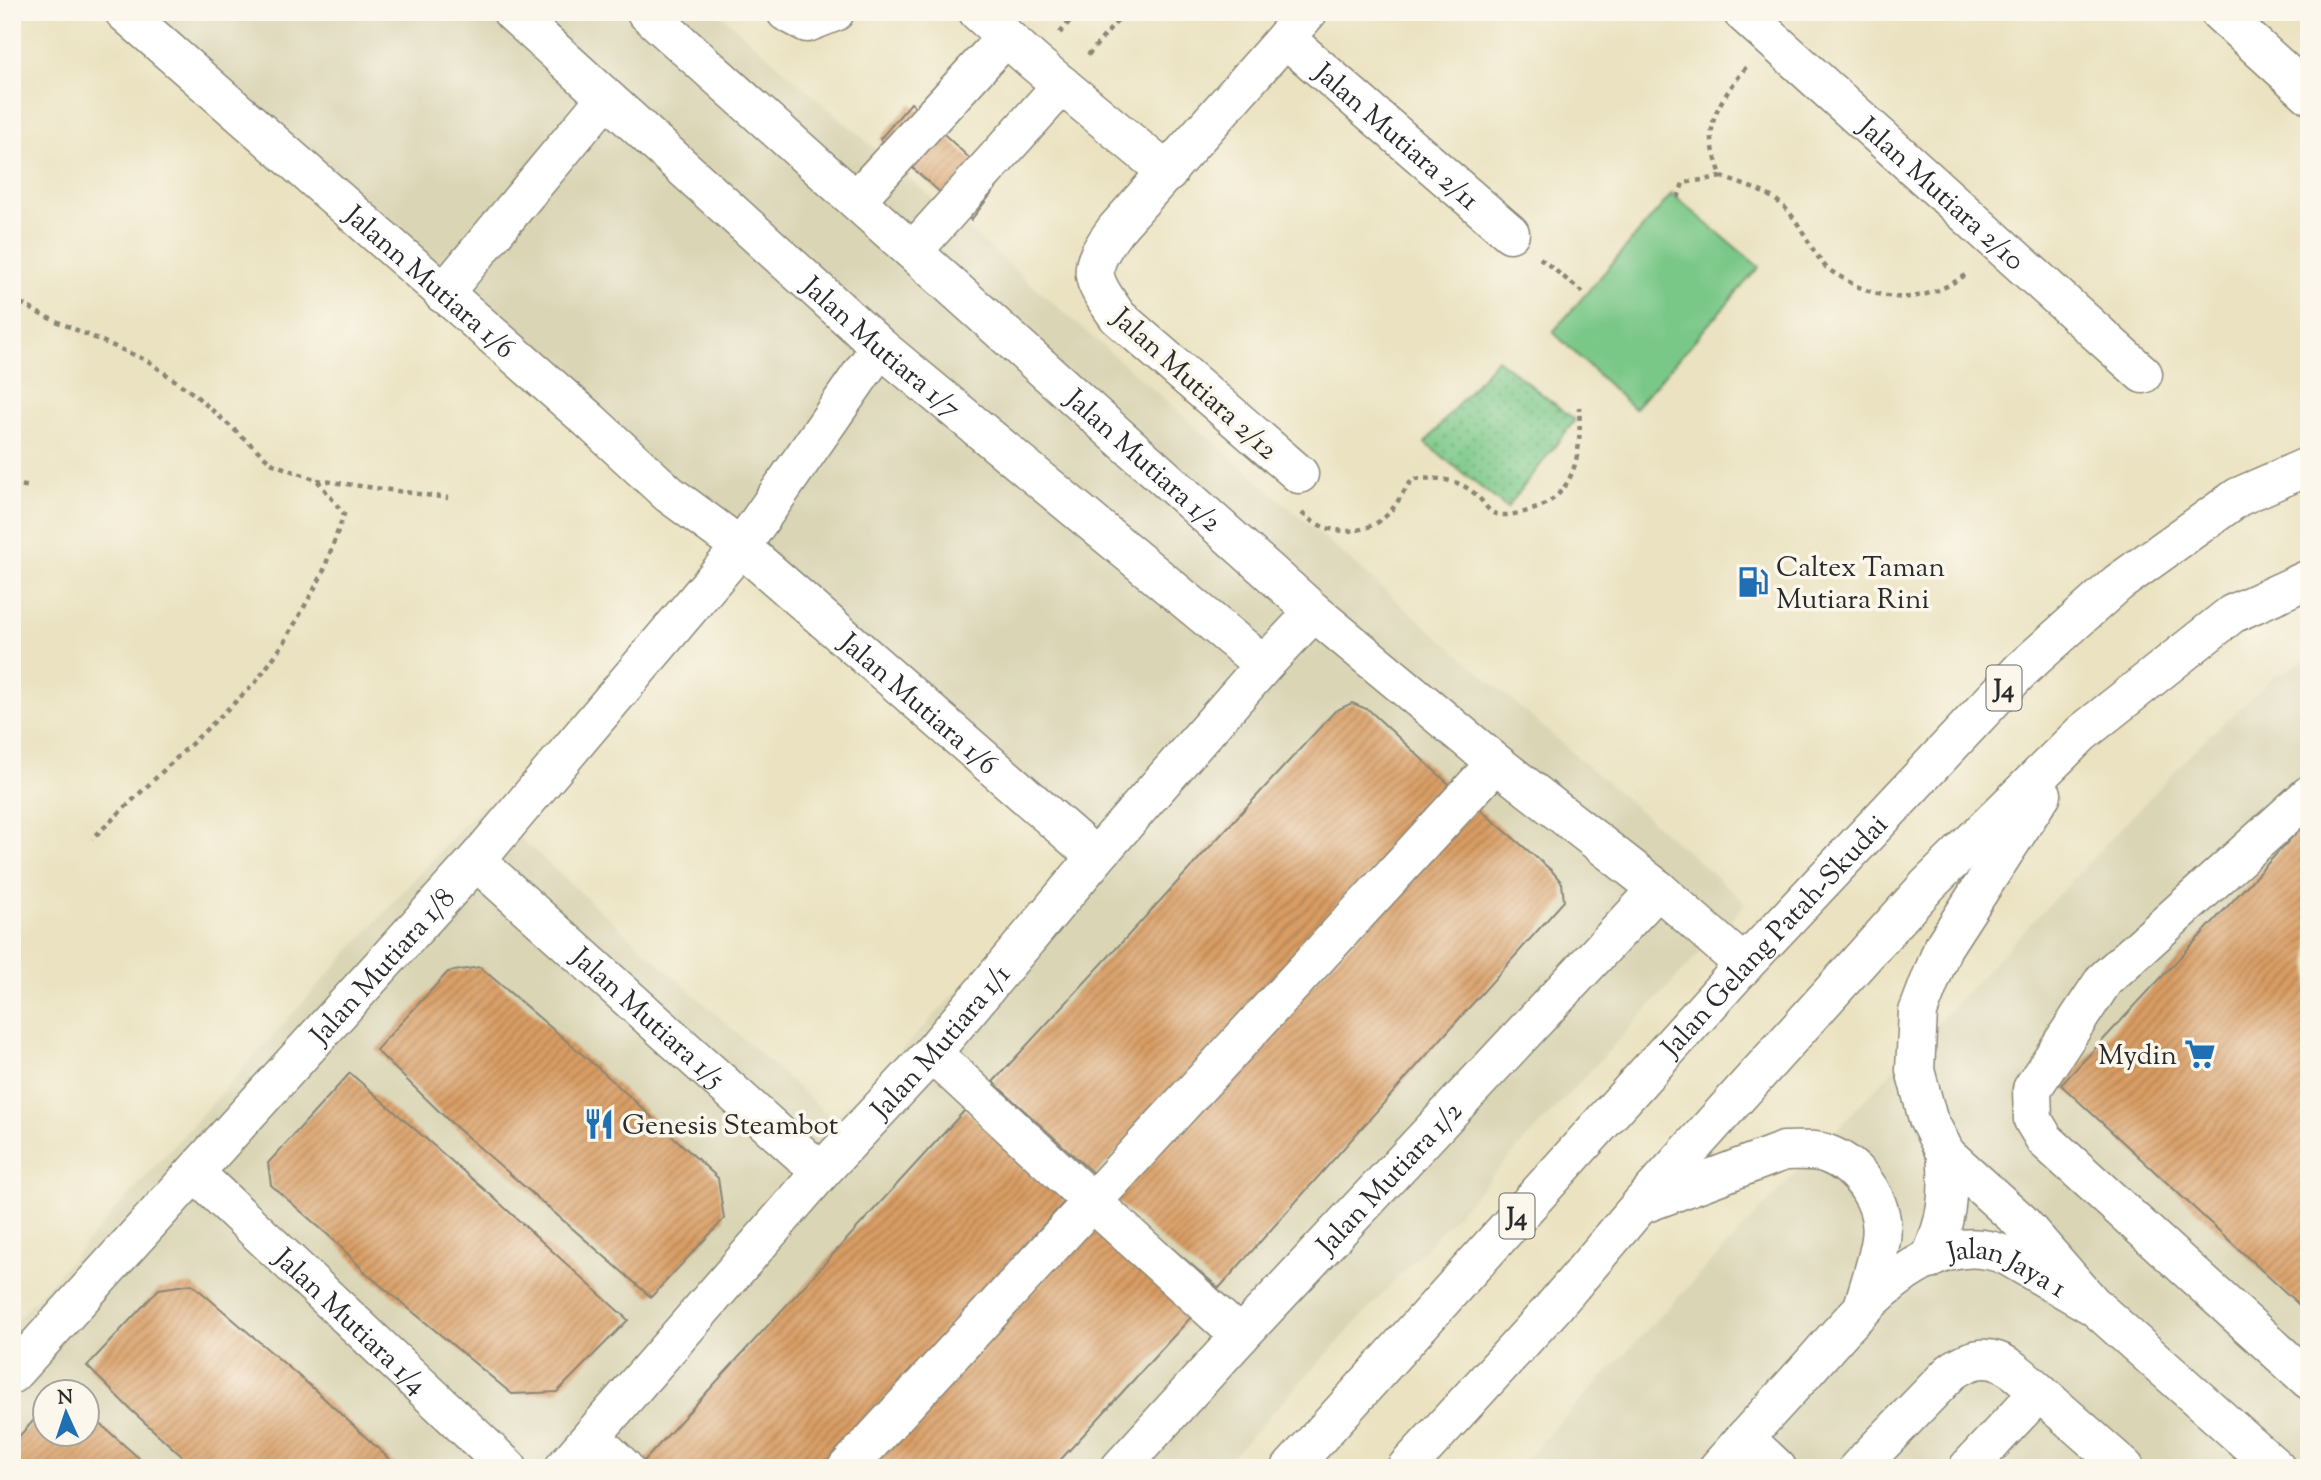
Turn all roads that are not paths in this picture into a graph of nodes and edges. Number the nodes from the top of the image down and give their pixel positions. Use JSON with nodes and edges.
{"nodes":[{"id":1,"x":124,"y":12,"type":"edge"},
{"id":2,"x":646,"y":12,"type":"edge"},
{"id":3,"x":786,"y":12,"type":"edge"},
{"id":4,"x":835,"y":12,"type":"edge"},
{"id":5,"x":978,"y":12,"type":"edge"},
{"id":6,"x":2219,"y":12,"type":"edge"},
{"id":7,"x":528,"y":17,"type":"edge"},
{"id":8,"x":1756,"y":24,"type":"edge"},
{"id":9,"x":1297,"y":25,"type":"edge"},
{"id":10,"x":1006,"y":37,"type":"junction"},
{"id":11,"x":1062,"y":85,"type":"junction"},
{"id":12,"x":2309,"y":94,"type":"edge"},
{"id":13,"x":605,"y":99,"type":"junction"},
{"id":14,"x":1168,"y":173,"type":"junction"},
{"id":15,"x":856,"y":200,"type":"junction"},
{"id":16,"x":1510,"y":233,"type":"road end"},
{"id":17,"x":913,"y":251,"type":"junction"},
{"id":18,"x":443,"y":294,"type":"junction"},
{"id":19,"x":880,"y":347,"type":"junction"},
{"id":20,"x":2143,"y":374,"type":"dead end"},
{"id":21,"x":2309,"y":466,"type":"edge"},
{"id":22,"x":1299,"y":474,"type":"road end"},
{"id":23,"x":741,"y":547,"type":"junction"},
{"id":24,"x":2309,"y":579,"type":"edge"},
{"id":25,"x":1314,"y":612,"type":"junction"},
{"id":26,"x":1264,"y":665,"type":"junction"},
{"id":27,"x":2082,"y":733,"type":"junction"},
{"id":28,"x":1496,"y":763,"type":"junction"},
{"id":29,"x":2309,"y":795,"type":"edge"},
{"id":30,"x":1096,"y":857,"type":"junction"},
{"id":31,"x":476,"y":860,"type":"junction"},
{"id":32,"x":1658,"y":889,"type":"junction"},
{"id":33,"x":1744,"y":965,"type":"junction"},
{"id":34,"x":932,"y":1053,"type":"junction"},
{"id":35,"x":1946,"y":1154,"type":"junction"},
{"id":36,"x":195,"y":1172,"type":"junction"},
{"id":37,"x":821,"y":1172,"type":"junction"},
{"id":38,"x":1091,"y":1201,"type":"junction"},
{"id":39,"x":1640,"y":1205,"type":"junction"},
{"id":40,"x":1929,"y":1260,"type":"junction"},
{"id":41,"x":1863,"y":1307,"type":"junction"},
{"id":42,"x":2095,"y":1307,"type":"junction"},
{"id":43,"x":1240,"y":1336,"type":"junction"},
{"id":44,"x":12,"y":1374,"type":"edge"},
{"id":45,"x":2309,"y":1380,"type":"edge"},
{"id":46,"x":2039,"y":1392,"type":"junction"},
{"id":47,"x":593,"y":1437,"type":"junction"},
{"id":48,"x":1745,"y":1438,"type":"junction"},
{"id":49,"x":2264,"y":1464,"type":"edge"},
{"id":50,"x":508,"y":1468,"type":"edge"},
{"id":51,"x":564,"y":1468,"type":"edge"},
{"id":52,"x":624,"y":1468,"type":"edge"},
{"id":53,"x":847,"y":1468,"type":"edge"},
{"id":54,"x":1119,"y":1468,"type":"edge"},
{"id":55,"x":1291,"y":1468,"type":"edge"},
{"id":56,"x":1406,"y":1468,"type":"edge"},
{"id":57,"x":1718,"y":1468,"type":"edge"},
{"id":58,"x":1777,"y":1468,"type":"edge"},
{"id":59,"x":1858,"y":1468,"type":"edge"},
{"id":60,"x":1968,"y":1468,"type":"edge"},
{"id":61,"x":2125,"y":1468,"type":"edge"}],
"edges":[{"from":1,"to":18,"type":"street","name":"Jalann Mutiara 1/6"},
{"from":2,"to":15,"type":"street","name":"Jalan Mutiara 1/2"},
{"from":3,"to":4,"type":"street"},
{"from":5,"to":10,"type":"street"},
{"from":6,"to":12,"type":"street"},
{"from":7,"to":13,"type":"street","name":"Jalan Mutiara 1/7"},
{"from":8,"to":20,"type":"street","name":"Jalan Mutiara 2/10"},
{"from":9,"to":14,"type":"street"},
{"from":9,"to":16,"type":"street","name":"Jalan Mutiara 2/11"},
{"from":10,"to":11,"type":"street"},
{"from":10,"to":15,"type":"street"},
{"from":11,"to":14,"type":"street"},
{"from":11,"to":17,"type":"street"},
{"from":13,"to":18,"type":"street"},
{"from":13,"to":19,"type":"street","name":"Jalan Mutiara 1/7"},
{"from":14,"to":22,"type":"street","name":"Jalan Mutiara 2/12"},
{"from":15,"to":17,"type":"street","name":"Jalan Mutiara 1/2"},
{"from":17,"to":25,"type":"street","name":"Jalan Mutiara 1/2"},
{"from":18,"to":23,"type":"street","name":"Jalann Mutiara 1/6"},
{"from":19,"to":23,"type":"street","name":"Jalan Mutiara 1/8"},
{"from":19,"to":26,"type":"street","name":"Jalan Mutiara 1/7"},
{"from":21,"to":33,"type":"street","name":"Jalan Gelang Patah-Skudai","number":"J4"},
{"from":23,"to":30,"type":"street","name":"Jalan Mutiara 1/6"},
{"from":23,"to":31,"type":"street","name":"Jalan Mutiara 1/8"},
{"from":24,"to":27,"type":"street"},
{"from":25,"to":26,"type":"street","name":"Jalan Mutiara 1/1"},
{"from":25,"to":28,"type":"street","name":"Jalan Mutiara 1/2"},
{"from":26,"to":30,"type":"street","name":"Jalan Mutiara 1/1"},
{"from":27,"to":35,"type":"street"},
{"from":27,"to":39,"type":"street"},
{"from":28,"to":32,"type":"street","name":"Jalan Mutiara 1/2"},
{"from":28,"to":38,"type":"street"},
{"from":29,"to":45,"type":"street"},
{"from":30,"to":34,"type":"street","name":"Jalan Mutiara 1/1"},
{"from":31,"to":36,"type":"street","name":"Jalan Mutiara 1/8"},
{"from":31,"to":37,"type":"street","name":"Jalan Mutiara 1/5"},
{"from":32,"to":33,"type":"street","name":"Jalan Mutiara 1/2"},
{"from":32,"to":43,"type":"street","name":"Jalan Mutiara 1/2"},
{"from":33,"to":55,"type":"street","name":"Jalan Gelang Patah-Skudai","number":"J4"},
{"from":34,"to":37,"type":"street","name":"Jalan Mutiara 1/1"},
{"from":34,"to":38,"type":"street"},
{"from":35,"to":40,"type":"street"},
{"from":35,"to":42,"type":"street"},
{"from":36,"to":44,"type":"street","name":"Jalan Mutiara 1/8"},
{"from":36,"to":50,"type":"street","name":"Jalan Mutiara 1/4"},
{"from":37,"to":47,"type":"street","name":"Jalan Mutiara 1/1"},
{"from":38,"to":43,"type":"street"},
{"from":38,"to":53,"type":"street"},
{"from":39,"to":41,"type":"street"},
{"from":39,"to":56,"type":"street"},
{"from":40,"to":41,"type":"street","name":"Jalan Jaya 1"},
{"from":40,"to":42,"type":"street","name":"Jalan Jaya 1"},
{"from":41,"to":48,"type":"street","name":"Jalan Jaya 1"},
{"from":42,"to":49,"type":"street","name":"Jalan Jaya 1"},
{"from":43,"to":54,"type":"street","name":"Jalan Mutiara 1/2"},
{"from":46,"to":59,"type":"street"},
{"from":46,"to":60,"type":"street"},
{"from":46,"to":61,"type":"street"},
{"from":47,"to":51,"type":"street","name":"Jalan Mutiara 1/1"},
{"from":47,"to":52,"type":"street"},
{"from":48,"to":57,"type":"street","name":"Jalan Jaya 1"},
{"from":48,"to":58,"type":"street"}]}
